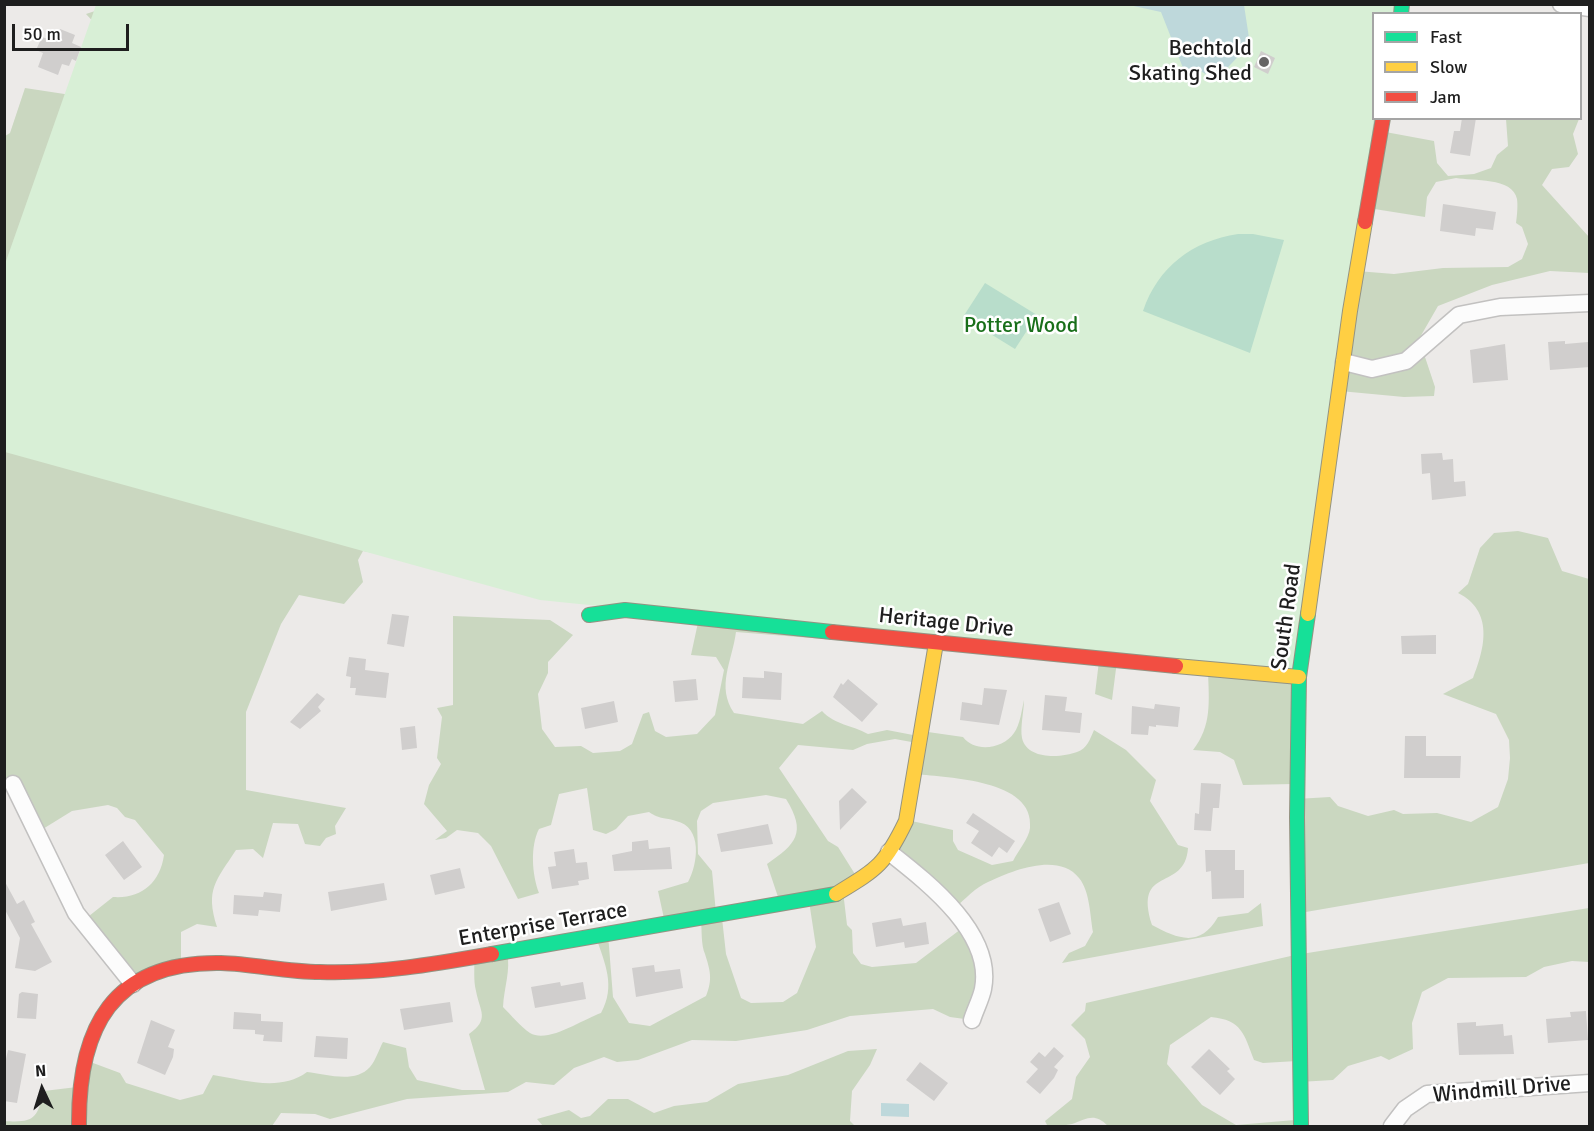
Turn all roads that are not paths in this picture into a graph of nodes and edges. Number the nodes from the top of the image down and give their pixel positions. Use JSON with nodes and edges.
{"nodes":[{"id":1,"x":1561,"y":4,"type":"edge"},
{"id":2,"x":1590,"y":8,"type":"edge"},
{"id":3,"x":1383,"y":120,"type":"edge"},
{"id":4,"x":1590,"y":303,"type":"edge"},
{"id":5,"x":1344,"y":362,"type":"junction"},
{"id":6,"x":589,"y":615,"type":"dead end"},
{"id":7,"x":936,"y":643,"type":"junction"},
{"id":8,"x":1299,"y":677,"type":"junction"},
{"id":9,"x":13,"y":784,"type":"dead end"},
{"id":10,"x":889,"y":852,"type":"junction"},
{"id":11,"x":133,"y":984,"type":"junction"},
{"id":12,"x":972,"y":1020,"type":"dead end"},
{"id":13,"x":1590,"y":1083,"type":"edge"},
{"id":14,"x":79,"y":1126,"type":"edge"},
{"id":15,"x":1301,"y":1126,"type":"edge"},
{"id":16,"x":1392,"y":1126,"type":"edge"}],
"edges":[{"from":1,"to":2,"type":"street"},
{"from":3,"to":5,"type":"street","name":"South Road"},
{"from":4,"to":5,"type":"street"},
{"from":5,"to":8,"type":"street","name":"South Road"},
{"from":6,"to":7,"type":"street","name":"Heritage Drive"},
{"from":7,"to":8,"type":"street","name":"Heritage Drive"},
{"from":7,"to":10,"type":"street","name":"Enterprise Terrace"},
{"from":8,"to":15,"type":"street","name":"South Road"},
{"from":9,"to":11,"type":"street"},
{"from":10,"to":11,"type":"street","name":"Enterprise Terrace"},
{"from":10,"to":12,"type":"street"},
{"from":11,"to":14,"type":"street","name":"Enterprise Terrace"},
{"from":13,"to":16,"type":"street","name":"Windmill Drive"}]}
